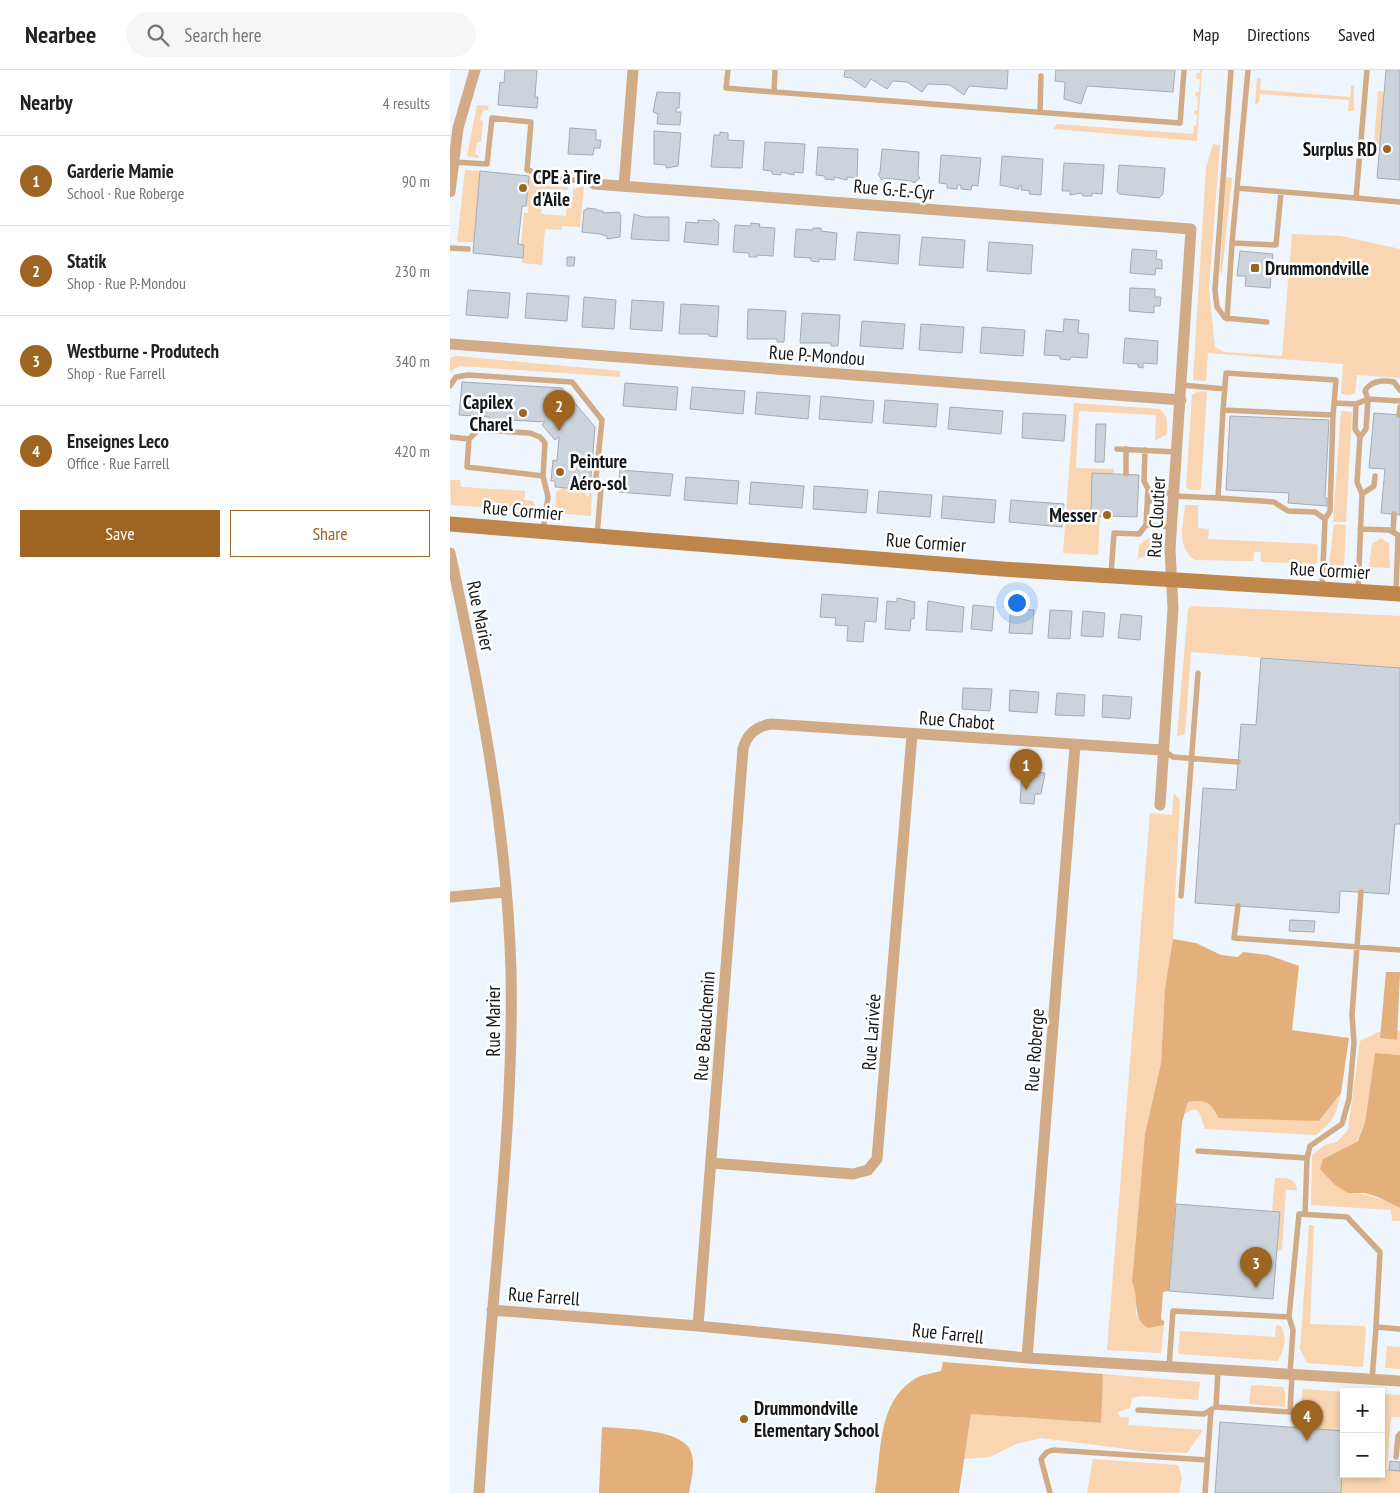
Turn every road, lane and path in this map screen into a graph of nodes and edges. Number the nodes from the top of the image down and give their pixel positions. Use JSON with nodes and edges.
{"nodes":[{"id":1,"x":475,"y":70,"type":"edge"},
{"id":2,"x":632,"y":70,"type":"edge"},
{"id":3,"x":728,"y":70,"type":"edge"},
{"id":4,"x":775,"y":70,"type":"edge"},
{"id":5,"x":1184,"y":70,"type":"edge"},
{"id":6,"x":1231,"y":70,"type":"edge"},
{"id":7,"x":1248,"y":70,"type":"edge"},
{"id":8,"x":1367,"y":70,"type":"edge"},
{"id":9,"x":1041,"y":76,"type":"dead end"},
{"id":10,"x":774,"y":92,"type":"junction"},
{"id":11,"x":1040,"y":112,"type":"junction"},
{"id":12,"x":453,"y":162,"type":"junction"},
{"id":13,"x":594,"y":184,"type":"joint"},
{"id":14,"x":624,"y":186,"type":"junction"},
{"id":15,"x":1237,"y":188,"type":"junction"},
{"id":16,"x":450,"y":192,"type":"edge"},
{"id":17,"x":1281,"y":192,"type":"junction"},
{"id":18,"x":1356,"y":198,"type":"junction"},
{"id":19,"x":1400,"y":202,"type":"edge"},
{"id":20,"x":1191,"y":229,"type":"joint"},
{"id":21,"x":1232,"y":243,"type":"junction"},
{"id":22,"x":450,"y":248,"type":"edge"},
{"id":23,"x":468,"y":249,"type":"dead end"},
{"id":24,"x":1227,"y":319,"type":"junction"},
{"id":25,"x":1267,"y":322,"type":"dead end"},
{"id":26,"x":450,"y":344,"type":"edge"},
{"id":27,"x":1181,"y":385,"type":"junction"},
{"id":28,"x":450,"y":386,"type":"edge"},
{"id":29,"x":1224,"y":389,"type":"junction"},
{"id":30,"x":1400,"y":390,"type":"edge"},
{"id":31,"x":1368,"y":399,"type":"junction"},
{"id":32,"x":1181,"y":400,"type":"junction"},
{"id":33,"x":1400,"y":401,"type":"edge"},
{"id":34,"x":1334,"y":403,"type":"junction"},
{"id":35,"x":1356,"y":404,"type":"junction"},
{"id":36,"x":1400,"y":407,"type":"edge"},
{"id":37,"x":1223,"y":410,"type":"junction"},
{"id":38,"x":1334,"y":415,"type":"junction"},
{"id":39,"x":1400,"y":415,"type":"edge"},
{"id":40,"x":450,"y":437,"type":"edge"},
{"id":41,"x":1360,"y":437,"type":"junction"},
{"id":42,"x":470,"y":439,"type":"junction"},
{"id":43,"x":1116,"y":449,"type":"dead end"},
{"id":44,"x":1126,"y":449,"type":"junction"},
{"id":45,"x":1145,"y":450,"type":"junction"},
{"id":46,"x":1177,"y":452,"type":"junction"},
{"id":47,"x":1126,"y":474,"type":"dead end"},
{"id":48,"x":543,"y":476,"type":"junction"},
{"id":49,"x":1374,"y":476,"type":"dead end"},
{"id":50,"x":1362,"y":494,"type":"junction"},
{"id":51,"x":1174,"y":495,"type":"junction"},
{"id":52,"x":1218,"y":498,"type":"junction"},
{"id":53,"x":1148,"y":502,"type":"junction"},
{"id":54,"x":1394,"y":514,"type":"dead end"},
{"id":55,"x":1325,"y":519,"type":"junction"},
{"id":56,"x":450,"y":524,"type":"edge"},
{"id":57,"x":1146,"y":526,"type":"junction"},
{"id":58,"x":1172,"y":527,"type":"junction"},
{"id":59,"x":1360,"y":528,"type":"junction"},
{"id":60,"x":543,"y":532,"type":"junction"},
{"id":61,"x":1397,"y":533,"type":"edge"},
{"id":62,"x":597,"y":536,"type":"junction"},
{"id":63,"x":450,"y":553,"type":"edge"},
{"id":64,"x":1111,"y":576,"type":"junction"},
{"id":65,"x":1173,"y":581,"type":"junction"},
{"id":66,"x":1322,"y":590,"type":"junction"},
{"id":67,"x":1358,"y":592,"type":"junction"},
{"id":68,"x":1398,"y":594,"type":"edge"},
{"id":69,"x":1198,"y":673,"type":"dead end"},
{"id":70,"x":752,"y":732,"type":"joint"},
{"id":71,"x":912,"y":735,"type":"junction"},
{"id":72,"x":1075,"y":746,"type":"junction"},
{"id":73,"x":1162,"y":750,"type":"junction"},
{"id":74,"x":1190,"y":758,"type":"junction"},
{"id":75,"x":1238,"y":762,"type":"dead end"},
{"id":76,"x":1160,"y":805,"type":"dead end"},
{"id":77,"x":506,"y":892,"type":"junction"},
{"id":78,"x":1361,"y":892,"type":"dead end"},
{"id":79,"x":1181,"y":896,"type":"dead end"},
{"id":80,"x":450,"y":897,"type":"edge"},
{"id":81,"x":1238,"y":906,"type":"dead end"},
{"id":82,"x":1357,"y":947,"type":"junction"},
{"id":83,"x":1400,"y":950,"type":"edge"},
{"id":84,"x":1198,"y":1151,"type":"dead end"},
{"id":85,"x":1307,"y":1158,"type":"junction"},
{"id":86,"x":711,"y":1163,"type":"junction"},
{"id":87,"x":1305,"y":1215,"type":"junction"},
{"id":88,"x":492,"y":1310,"type":"junction"},
{"id":89,"x":1289,"y":1317,"type":"junction"},
{"id":90,"x":698,"y":1326,"type":"junction"},
{"id":91,"x":1376,"y":1327,"type":"junction"},
{"id":92,"x":1400,"y":1329,"type":"edge"},
{"id":93,"x":1027,"y":1358,"type":"junction"},
{"id":94,"x":1169,"y":1367,"type":"junction"},
{"id":95,"x":1218,"y":1370,"type":"junction"},
{"id":96,"x":1291,"y":1375,"type":"junction"},
{"id":97,"x":1372,"y":1380,"type":"junction"},
{"id":98,"x":1400,"y":1382,"type":"edge"},
{"id":99,"x":1214,"y":1408,"type":"junction"},
{"id":100,"x":1138,"y":1410,"type":"dead end"},
{"id":101,"x":1400,"y":1434,"type":"edge"},
{"id":102,"x":1396,"y":1457,"type":"dead end"},
{"id":103,"x":1207,"y":1460,"type":"junction"},
{"id":104,"x":479,"y":1493,"type":"edge"},
{"id":105,"x":1050,"y":1493,"type":"edge"},
{"id":106,"x":1205,"y":1493,"type":"edge"}],
"edges":[{"from":1,"to":12,"type":"street"},
{"from":2,"to":14,"type":"street"},
{"from":3,"to":10,"type":"lane"},
{"from":4,"to":10,"type":"lane"},
{"from":5,"to":11,"type":"lane"},
{"from":6,"to":24,"type":"lane"},
{"from":7,"to":15,"type":"lane"},
{"from":8,"to":18,"type":"lane"},
{"from":9,"to":11,"type":"lane"},
{"from":10,"to":11,"type":"lane"},
{"from":12,"to":13,"type":"lane"},
{"from":12,"to":16,"type":"street"},
{"from":13,"to":14,"type":"street","name":"Rue G.-E.-Cyr"},
{"from":14,"to":20,"type":"street","name":"Rue G.-E.-Cyr"},
{"from":15,"to":17,"type":"lane"},
{"from":15,"to":21,"type":"lane"},
{"from":17,"to":18,"type":"lane"},
{"from":17,"to":21,"type":"lane"},
{"from":18,"to":19,"type":"lane"},
{"from":20,"to":27,"type":"street","name":"Rue Cloutier"},
{"from":21,"to":24,"type":"lane"},
{"from":22,"to":23,"type":"lane"},
{"from":24,"to":25,"type":"lane"},
{"from":26,"to":32,"type":"street","name":"Rue P.-Mondou"},
{"from":27,"to":29,"type":"lane"},
{"from":27,"to":32,"type":"street","name":"Rue Cloutier"},
{"from":28,"to":62,"type":"lane"},
{"from":29,"to":34,"type":"lane"},
{"from":29,"to":37,"type":"lane"},
{"from":30,"to":31,"type":"lane"},
{"from":31,"to":33,"type":"lane"},
{"from":31,"to":35,"type":"lane"},
{"from":31,"to":41,"type":"lane"},
{"from":32,"to":46,"type":"street","name":"Rue Cloutier"},
{"from":34,"to":35,"type":"lane"},
{"from":34,"to":38,"type":"lane"},
{"from":35,"to":41,"type":"lane"},
{"from":36,"to":39,"type":"lane"},
{"from":37,"to":38,"type":"lane"},
{"from":37,"to":52,"type":"lane"},
{"from":38,"to":55,"type":"lane"},
{"from":40,"to":42,"type":"lane"},
{"from":41,"to":50,"type":"lane"},
{"from":42,"to":48,"type":"lane"},
{"from":42,"to":48,"type":"lane"},
{"from":43,"to":44,"type":"lane"},
{"from":44,"to":45,"type":"lane"},
{"from":44,"to":47,"type":"lane"},
{"from":45,"to":46,"type":"lane"},
{"from":45,"to":53,"type":"lane"},
{"from":46,"to":51,"type":"street","name":"Rue Cloutier"},
{"from":48,"to":60,"type":"lane"},
{"from":49,"to":50,"type":"lane"},
{"from":50,"to":59,"type":"lane"},
{"from":51,"to":52,"type":"lane"},
{"from":51,"to":53,"type":"lane"},
{"from":51,"to":58,"type":"street","name":"Rue Cloutier"},
{"from":52,"to":55,"type":"lane"},
{"from":53,"to":57,"type":"lane"},
{"from":54,"to":61,"type":"lane"},
{"from":55,"to":66,"type":"lane"},
{"from":56,"to":60,"type":"street","name":"Rue Cormier"},
{"from":57,"to":58,"type":"lane"},
{"from":57,"to":64,"type":"lane"},
{"from":58,"to":65,"type":"street","name":"Rue Cloutier"},
{"from":59,"to":61,"type":"lane"},
{"from":59,"to":67,"type":"lane"},
{"from":60,"to":62,"type":"street","name":"Rue Cormier"},
{"from":61,"to":68,"type":"lane"},
{"from":62,"to":64,"type":"street","name":"Rue Cormier"},
{"from":63,"to":77,"type":"street","name":"Rue Marier"},
{"from":64,"to":65,"type":"street","name":"Rue Cormier"},
{"from":65,"to":66,"type":"street","name":"Rue Cormier"},
{"from":65,"to":73,"type":"street","name":"Rue Cloutier"},
{"from":66,"to":67,"type":"street","name":"Rue Cormier"},
{"from":67,"to":68,"type":"street","name":"Rue Cormier"},
{"from":69,"to":74,"type":"lane"},
{"from":70,"to":71,"type":"street","name":"Rue Chabot"},
{"from":70,"to":86,"type":"street","name":"Rue Beauchemin"},
{"from":71,"to":72,"type":"street","name":"Rue Chabot"},
{"from":71,"to":86,"type":"street","name":"Rue Larivée"},
{"from":72,"to":73,"type":"street","name":"Rue Chabot"},
{"from":72,"to":93,"type":"street","name":"Rue Roberge"},
{"from":73,"to":74,"type":"lane"},
{"from":73,"to":76,"type":"street","name":"Rue Cloutier"},
{"from":74,"to":75,"type":"lane"},
{"from":74,"to":79,"type":"lane"},
{"from":77,"to":80,"type":"street"},
{"from":77,"to":88,"type":"street","name":"Rue Marier"},
{"from":78,"to":82,"type":"lane"},
{"from":81,"to":82,"type":"lane"},
{"from":82,"to":83,"type":"lane"},
{"from":82,"to":85,"type":"lane"},
{"from":84,"to":85,"type":"lane"},
{"from":85,"to":87,"type":"lane"},
{"from":86,"to":90,"type":"street","name":"Rue Beauchemin"},
{"from":87,"to":89,"type":"lane"},
{"from":87,"to":91,"type":"lane"},
{"from":88,"to":90,"type":"street","name":"Rue Farrell"},
{"from":88,"to":104,"type":"street","name":"Rue Marier"},
{"from":89,"to":94,"type":"lane"},
{"from":89,"to":96,"type":"lane"},
{"from":90,"to":93,"type":"street","name":"Rue Farrell"},
{"from":91,"to":92,"type":"lane"},
{"from":91,"to":97,"type":"lane"},
{"from":93,"to":94,"type":"street","name":"Rue Farrell"},
{"from":94,"to":95,"type":"street","name":"Rue Farrell"},
{"from":95,"to":96,"type":"street","name":"Rue Farrell"},
{"from":95,"to":99,"type":"lane"},
{"from":96,"to":97,"type":"street","name":"Rue Farrell"},
{"from":96,"to":99,"type":"lane"},
{"from":97,"to":98,"type":"street","name":"Rue Farrell"},
{"from":99,"to":100,"type":"lane"},
{"from":99,"to":103,"type":"lane"},
{"from":101,"to":102,"type":"lane"},
{"from":103,"to":105,"type":"lane"},
{"from":103,"to":106,"type":"lane"}]}
